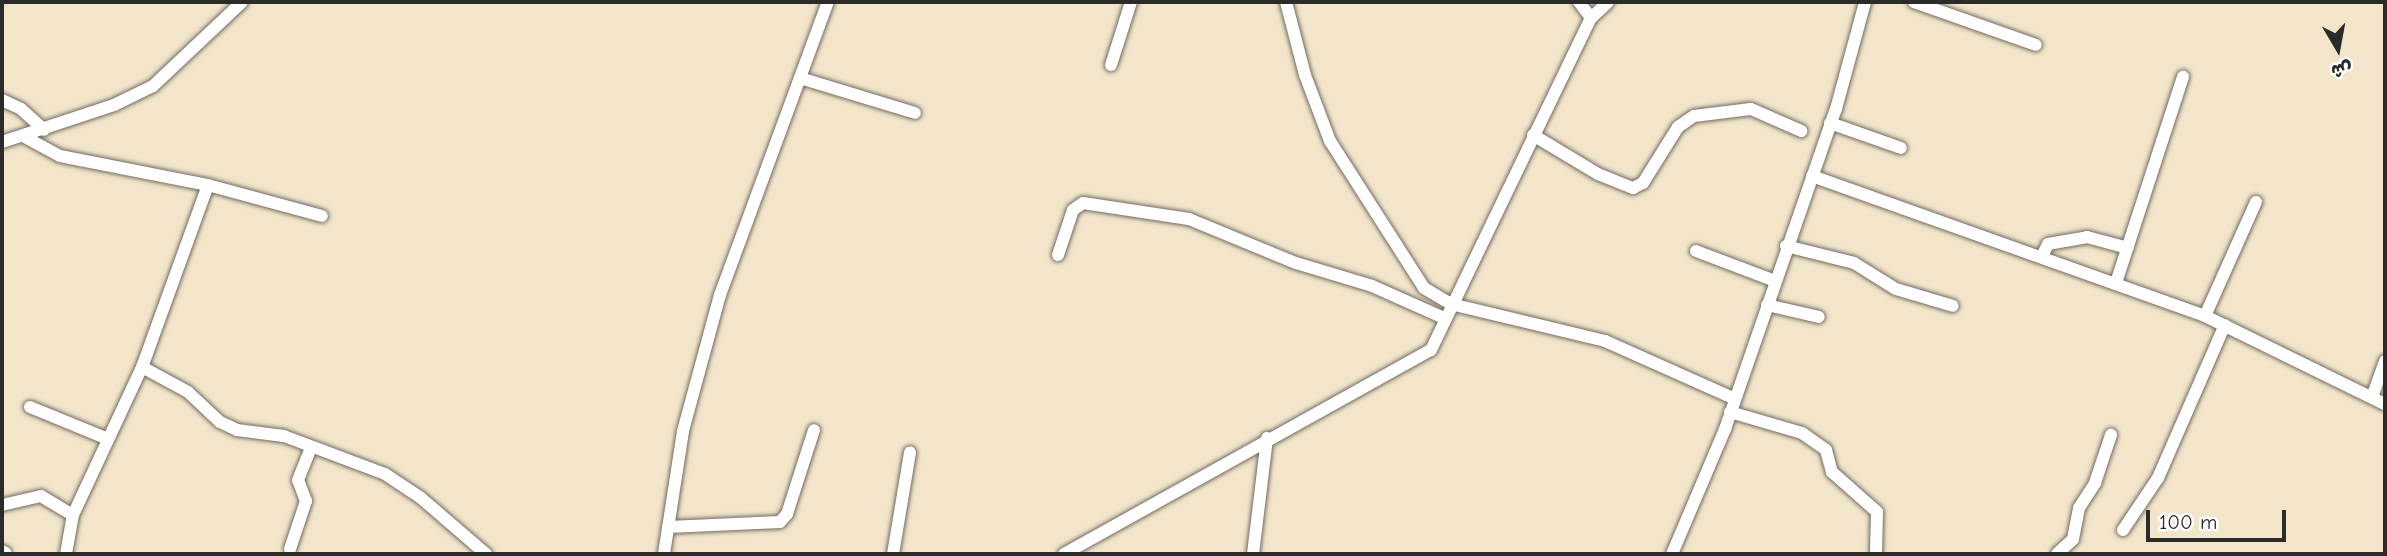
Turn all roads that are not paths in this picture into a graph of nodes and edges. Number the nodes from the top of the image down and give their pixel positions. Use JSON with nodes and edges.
{"nodes":[{"id":1,"x":242,"y":2,"type":"edge"},
{"id":2,"x":828,"y":2,"type":"edge"},
{"id":3,"x":1131,"y":2,"type":"edge"},
{"id":4,"x":1286,"y":2,"type":"edge"},
{"id":5,"x":1579,"y":2,"type":"edge"},
{"id":6,"x":1608,"y":2,"type":"edge"},
{"id":7,"x":1865,"y":2,"type":"edge"},
{"id":8,"x":1914,"y":2,"type":"edge"},
{"id":9,"x":1591,"y":18,"type":"junction"},
{"id":10,"x":2036,"y":45,"type":"dead end"},
{"id":11,"x":1111,"y":65,"type":"dead end"},
{"id":12,"x":2183,"y":77,"type":"dead end"},
{"id":13,"x":800,"y":78,"type":"junction"},
{"id":14,"x":2,"y":100,"type":"edge"},
{"id":15,"x":915,"y":113,"type":"dead end"},
{"id":16,"x":1830,"y":123,"type":"junction"},
{"id":17,"x":44,"y":130,"type":"junction"},
{"id":18,"x":1801,"y":131,"type":"dead end"},
{"id":19,"x":1533,"y":135,"type":"junction"},
{"id":20,"x":23,"y":136,"type":"junction"},
{"id":21,"x":2,"y":142,"type":"edge"},
{"id":22,"x":1901,"y":148,"type":"dead end"},
{"id":23,"x":1812,"y":176,"type":"junction"},
{"id":24,"x":208,"y":185,"type":"junction"},
{"id":25,"x":2256,"y":202,"type":"dead end"},
{"id":26,"x":323,"y":216,"type":"dead end"},
{"id":27,"x":1786,"y":246,"type":"junction"},
{"id":28,"x":2128,"y":248,"type":"junction"},
{"id":29,"x":1696,"y":251,"type":"dead end"},
{"id":30,"x":1058,"y":255,"type":"dead end"},
{"id":31,"x":2042,"y":257,"type":"junction"},
{"id":32,"x":1775,"y":281,"type":"junction"},
{"id":33,"x":2116,"y":283,"type":"junction"},
{"id":34,"x":1451,"y":304,"type":"junction"},
{"id":35,"x":1767,"y":305,"type":"junction"},
{"id":36,"x":1953,"y":306,"type":"dead end"},
{"id":37,"x":2206,"y":316,"type":"junction"},
{"id":38,"x":1819,"y":317,"type":"dead end"},
{"id":39,"x":1444,"y":318,"type":"junction"},
{"id":40,"x":2225,"y":325,"type":"junction"},
{"id":41,"x":2385,"y":361,"type":"edge"},
{"id":42,"x":142,"y":367,"type":"junction"},
{"id":43,"x":2372,"y":397,"type":"junction"},
{"id":44,"x":1735,"y":399,"type":"junction"},
{"id":45,"x":2385,"y":404,"type":"edge"},
{"id":46,"x":30,"y":407,"type":"dead end"},
{"id":47,"x":1730,"y":412,"type":"junction"},
{"id":48,"x":814,"y":430,"type":"dead end"},
{"id":49,"x":2111,"y":435,"type":"dead end"},
{"id":50,"x":1266,"y":438,"type":"junction"},
{"id":51,"x":108,"y":439,"type":"junction"},
{"id":52,"x":311,"y":447,"type":"junction"},
{"id":53,"x":909,"y":452,"type":"dead end"},
{"id":54,"x":2,"y":505,"type":"edge"},
{"id":55,"x":73,"y":515,"type":"junction"},
{"id":56,"x":668,"y":527,"type":"junction"},
{"id":57,"x":2123,"y":530,"type":"dead end"},
{"id":58,"x":290,"y":550,"type":"dead end"},
{"id":59,"x":66,"y":554,"type":"edge"},
{"id":60,"x":486,"y":554,"type":"edge"},
{"id":61,"x":664,"y":554,"type":"edge"},
{"id":62,"x":893,"y":554,"type":"edge"},
{"id":63,"x":1064,"y":554,"type":"edge"},
{"id":64,"x":1253,"y":554,"type":"edge"},
{"id":65,"x":1672,"y":554,"type":"edge"},
{"id":66,"x":1876,"y":554,"type":"edge"},
{"id":67,"x":2057,"y":554,"type":"edge"}],
"edges":[{"from":1,"to":17,"type":"street"},
{"from":2,"to":13,"type":"street"},
{"from":3,"to":11,"type":"street"},
{"from":4,"to":34,"type":"street"},
{"from":5,"to":9,"type":"street"},
{"from":6,"to":9,"type":"street"},
{"from":7,"to":16,"type":"street"},
{"from":8,"to":10,"type":"street"},
{"from":9,"to":19,"type":"street"},
{"from":12,"to":28,"type":"street"},
{"from":13,"to":15,"type":"street"},
{"from":13,"to":56,"type":"street"},
{"from":14,"to":17,"type":"street"},
{"from":16,"to":22,"type":"street"},
{"from":16,"to":23,"type":"street"},
{"from":17,"to":20,"type":"street"},
{"from":18,"to":19,"type":"street"},
{"from":19,"to":34,"type":"street"},
{"from":20,"to":21,"type":"street"},
{"from":20,"to":24,"type":"street"},
{"from":23,"to":27,"type":"street"},
{"from":23,"to":31,"type":"street"},
{"from":24,"to":26,"type":"street"},
{"from":24,"to":42,"type":"street"},
{"from":25,"to":37,"type":"street"},
{"from":27,"to":32,"type":"street"},
{"from":27,"to":36,"type":"street"},
{"from":28,"to":31,"type":"street"},
{"from":28,"to":33,"type":"street"},
{"from":29,"to":32,"type":"street"},
{"from":30,"to":39,"type":"street"},
{"from":31,"to":33,"type":"street"},
{"from":32,"to":35,"type":"street"},
{"from":33,"to":37,"type":"street"},
{"from":34,"to":39,"type":"street"},
{"from":34,"to":44,"type":"street"},
{"from":35,"to":38,"type":"street"},
{"from":35,"to":44,"type":"street"},
{"from":37,"to":40,"type":"street"},
{"from":39,"to":50,"type":"street"},
{"from":40,"to":43,"type":"street"},
{"from":40,"to":57,"type":"street"},
{"from":41,"to":43,"type":"street"},
{"from":42,"to":51,"type":"street"},
{"from":42,"to":52,"type":"street"},
{"from":43,"to":45,"type":"street"},
{"from":44,"to":47,"type":"street"},
{"from":46,"to":51,"type":"street"},
{"from":47,"to":65,"type":"street"},
{"from":47,"to":66,"type":"street"},
{"from":48,"to":56,"type":"street"},
{"from":49,"to":67,"type":"street"},
{"from":50,"to":63,"type":"street"},
{"from":50,"to":64,"type":"street"},
{"from":51,"to":55,"type":"street"},
{"from":52,"to":58,"type":"street"},
{"from":52,"to":60,"type":"street"},
{"from":53,"to":62,"type":"street"},
{"from":54,"to":55,"type":"street"},
{"from":55,"to":59,"type":"street"},
{"from":56,"to":61,"type":"street"}]}
